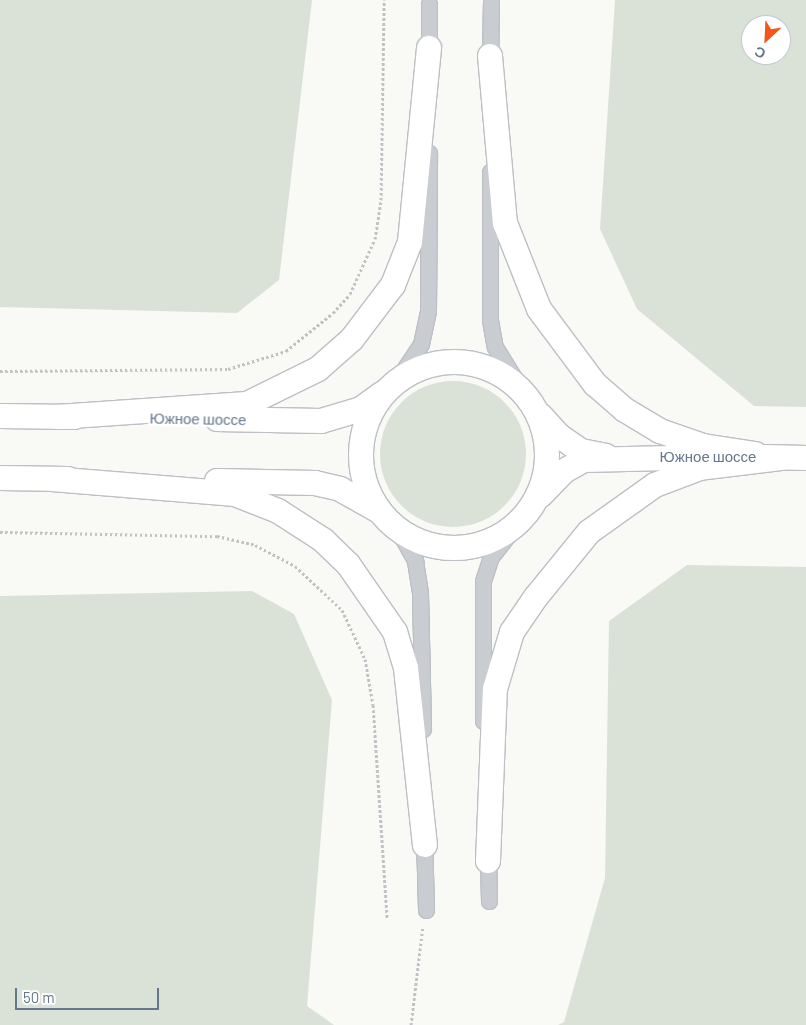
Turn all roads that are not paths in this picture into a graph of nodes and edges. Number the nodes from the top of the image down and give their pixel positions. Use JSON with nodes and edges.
{"nodes":[{"id":1,"x":490,"y":2,"type":"dead end"},
{"id":2,"x":429,"y":4,"type":"dead end"},
{"id":3,"x":429,"y":48,"type":"junction"},
{"id":4,"x":490,"y":56,"type":"junction"},
{"id":5,"x":391,"y":387,"type":"junction"},
{"id":6,"x":529,"y":401,"type":"junction"},
{"id":7,"x":0,"y":416,"type":"edge"},
{"id":8,"x":58,"y":417,"type":"junction"},
{"id":9,"x":610,"y":456,"type":"junction"},
{"id":10,"x":781,"y":458,"type":"junction"},
{"id":11,"x":806,"y":458,"type":"edge"},
{"id":12,"x":0,"y":478,"type":"edge"},
{"id":13,"x":52,"y":479,"type":"junction"},
{"id":14,"x":537,"y":498,"type":"junction"},
{"id":15,"x":389,"y":521,"type":"junction"},
{"id":16,"x":515,"y":526,"type":"junction"},
{"id":17,"x":425,"y":845,"type":"junction"},
{"id":18,"x":488,"y":861,"type":"junction"},
{"id":19,"x":489,"y":901,"type":"dead end"},
{"id":20,"x":426,"y":910,"type":"road end"}],
"edges":[{"from":1,"to":4,"type":"street"},
{"from":2,"to":3,"type":"street"},
{"from":3,"to":5,"type":"street"},
{"from":3,"to":8,"type":"main road"},
{"from":4,"to":6,"type":"street"},
{"from":4,"to":10,"type":"main road"},
{"from":5,"to":6,"type":"main road","name":"Южное шоссе"},
{"from":5,"to":8,"type":"main road","name":"Южное шоссе"},
{"from":5,"to":15,"type":"main road","name":"Южное шоссе"},
{"from":6,"to":9,"type":"main road","name":"Южное шоссе"},
{"from":6,"to":14,"type":"main road","name":"Южное шоссе"},
{"from":7,"to":8,"type":"main road","name":"Южное шоссе"},
{"from":9,"to":10,"type":"main road","name":"Южное шоссе"},
{"from":9,"to":14,"type":"main road","name":"Южное шоссе"},
{"from":10,"to":11,"type":"main road","name":"Южное шоссе"},
{"from":10,"to":18,"type":"main road"},
{"from":12,"to":13,"type":"main road","name":"Южное шоссе"},
{"from":13,"to":15,"type":"main road","name":"Южное шоссе"},
{"from":13,"to":17,"type":"main road"},
{"from":14,"to":16,"type":"main road","name":"Южное шоссе"},
{"from":15,"to":16,"type":"main road","name":"Южное шоссе"},
{"from":15,"to":17,"type":"street"},
{"from":16,"to":18,"type":"street"},
{"from":17,"to":20,"type":"street"},
{"from":18,"to":19,"type":"street"}]}
